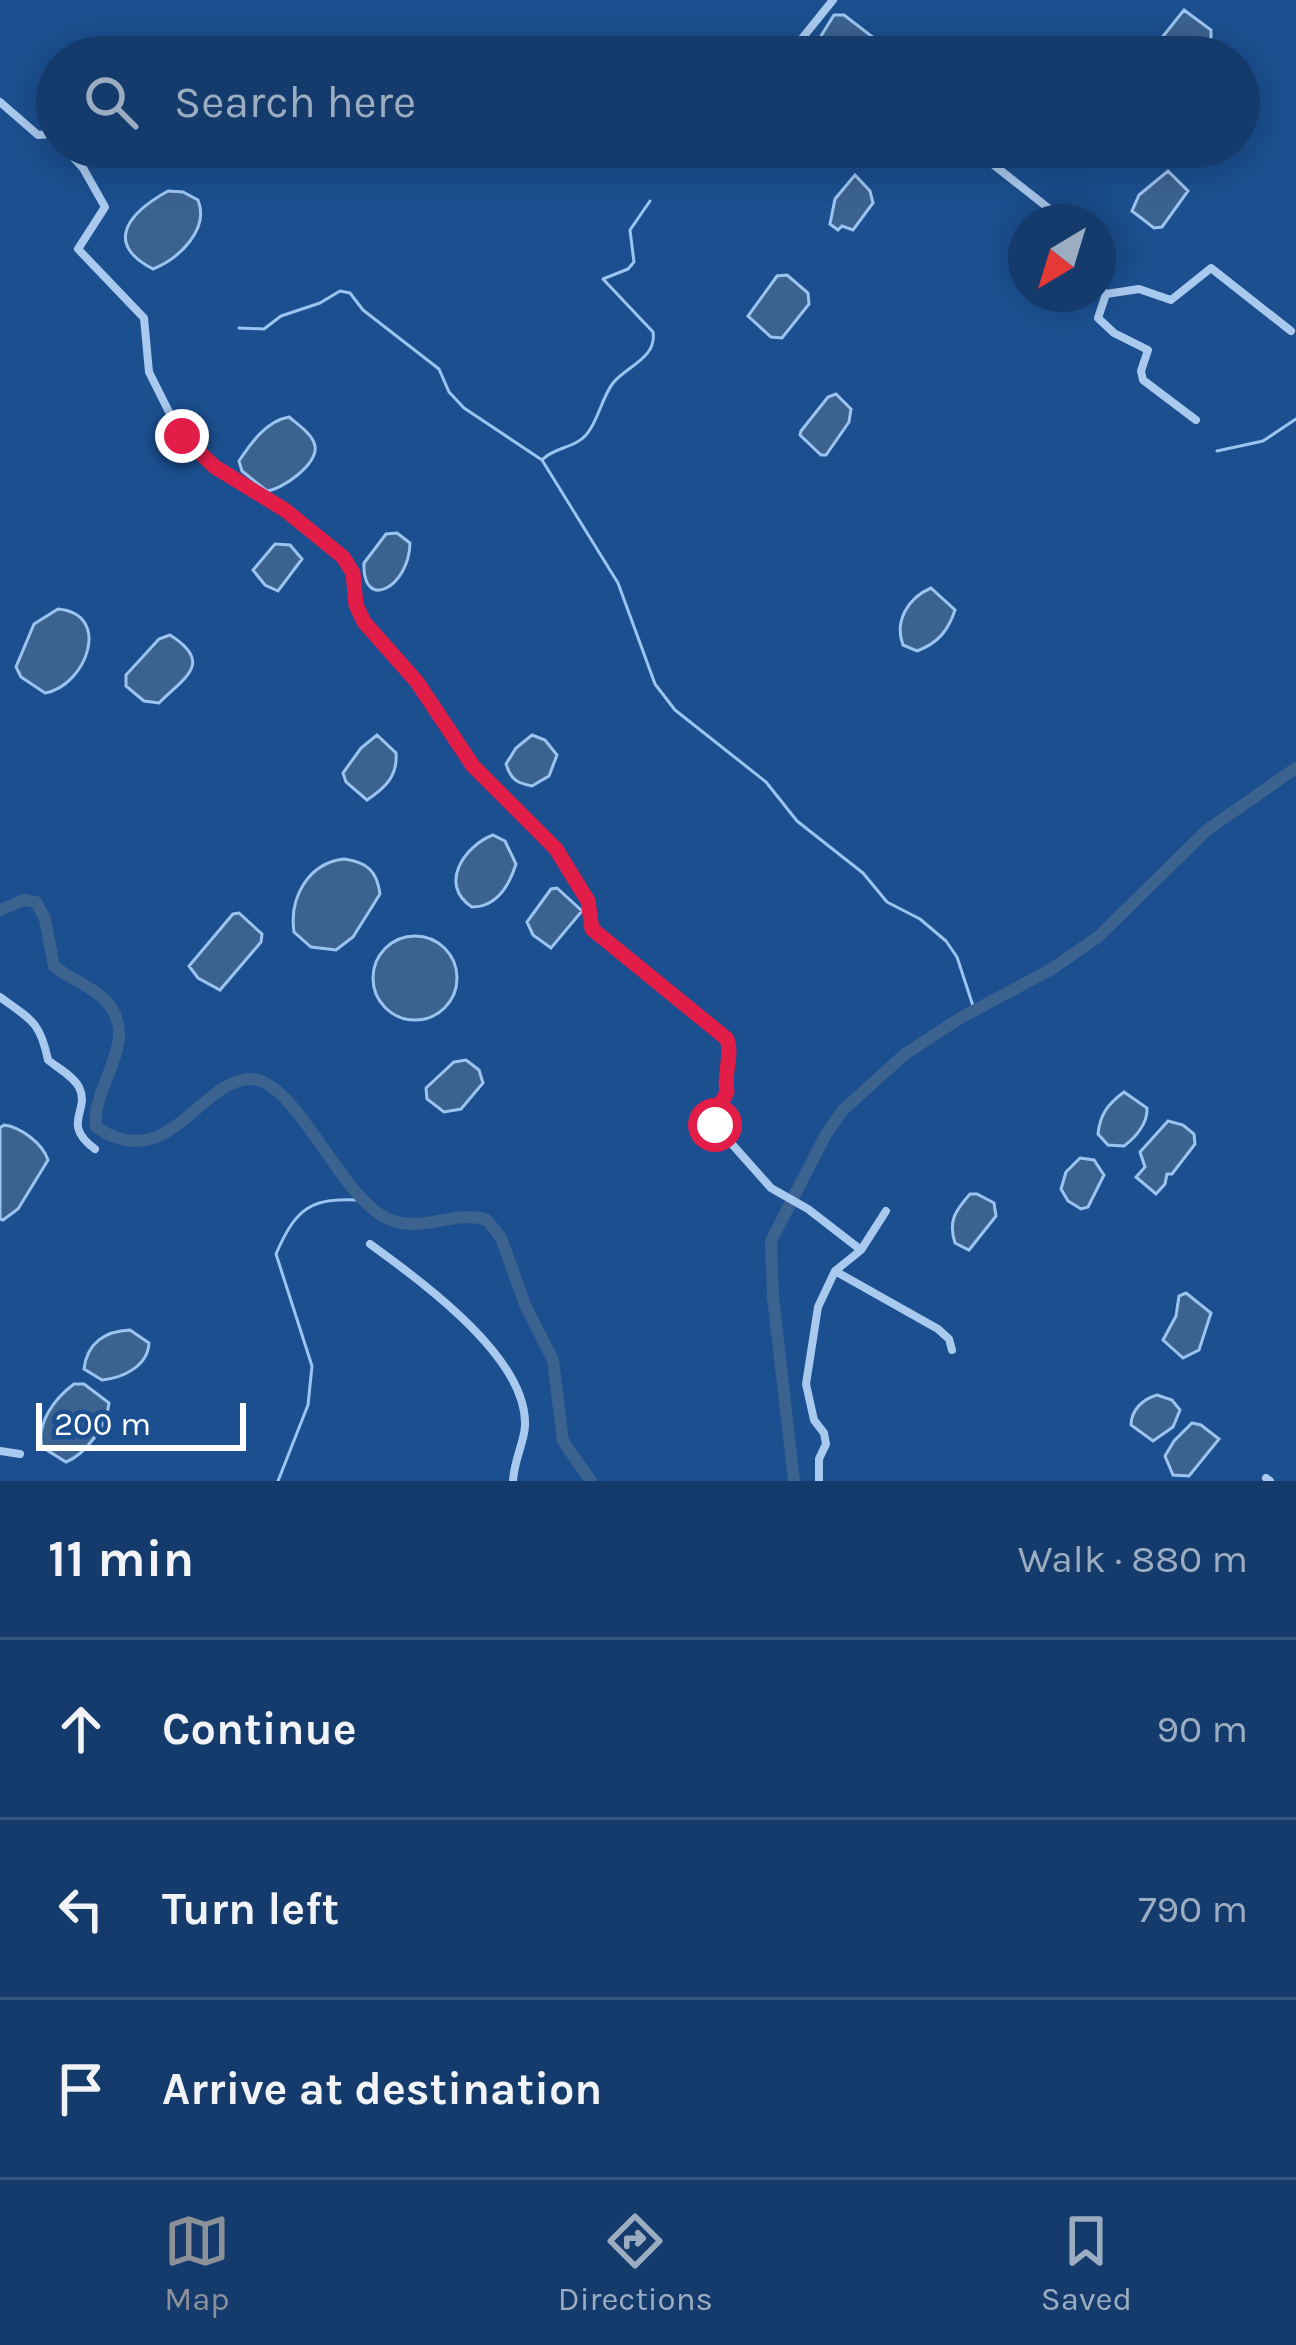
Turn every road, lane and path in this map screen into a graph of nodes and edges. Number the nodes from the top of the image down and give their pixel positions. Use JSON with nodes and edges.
{"nodes":[{"id":1,"x":833,"y":0,"type":"edge"},
{"id":2,"x":804,"y":36,"type":"edge"},
{"id":3,"x":0,"y":102,"type":"edge"},
{"id":4,"x":36,"y":133,"type":"edge"},
{"id":5,"x":82,"y":168,"type":"edge"},
{"id":6,"x":998,"y":168,"type":"edge"},
{"id":7,"x":1043,"y":204,"type":"edge"},
{"id":8,"x":1116,"y":290,"type":"edge"},
{"id":9,"x":1099,"y":312,"type":"edge"},
{"id":10,"x":1291,"y":331,"type":"dead end"},
{"id":11,"x":1196,"y":420,"type":"dead end"},
{"id":12,"x":0,"y":997,"type":"edge"},
{"id":13,"x":95,"y":1148,"type":"dead end"},
{"id":14,"x":886,"y":1211,"type":"dead end"},
{"id":15,"x":370,"y":1244,"type":"dead end"},
{"id":16,"x":861,"y":1250,"type":"junction"},
{"id":17,"x":835,"y":1271,"type":"junction"},
{"id":18,"x":952,"y":1350,"type":"dead end"},
{"id":19,"x":0,"y":1450,"type":"edge"},
{"id":20,"x":20,"y":1454,"type":"dead end"},
{"id":21,"x":513,"y":1481,"type":"edge"},
{"id":22,"x":819,"y":1481,"type":"edge"}],
"edges":[{"from":1,"to":2,"type":"street"},
{"from":3,"to":4,"type":"street"},
{"from":5,"to":16,"type":"street"},
{"from":6,"to":7,"type":"street"},
{"from":8,"to":10,"type":"street"},
{"from":9,"to":11,"type":"street"},
{"from":12,"to":13,"type":"street"},
{"from":14,"to":16,"type":"street"},
{"from":15,"to":21,"type":"street"},
{"from":16,"to":17,"type":"street"},
{"from":17,"to":18,"type":"street"},
{"from":17,"to":22,"type":"street"},
{"from":19,"to":20,"type":"street"}]}
